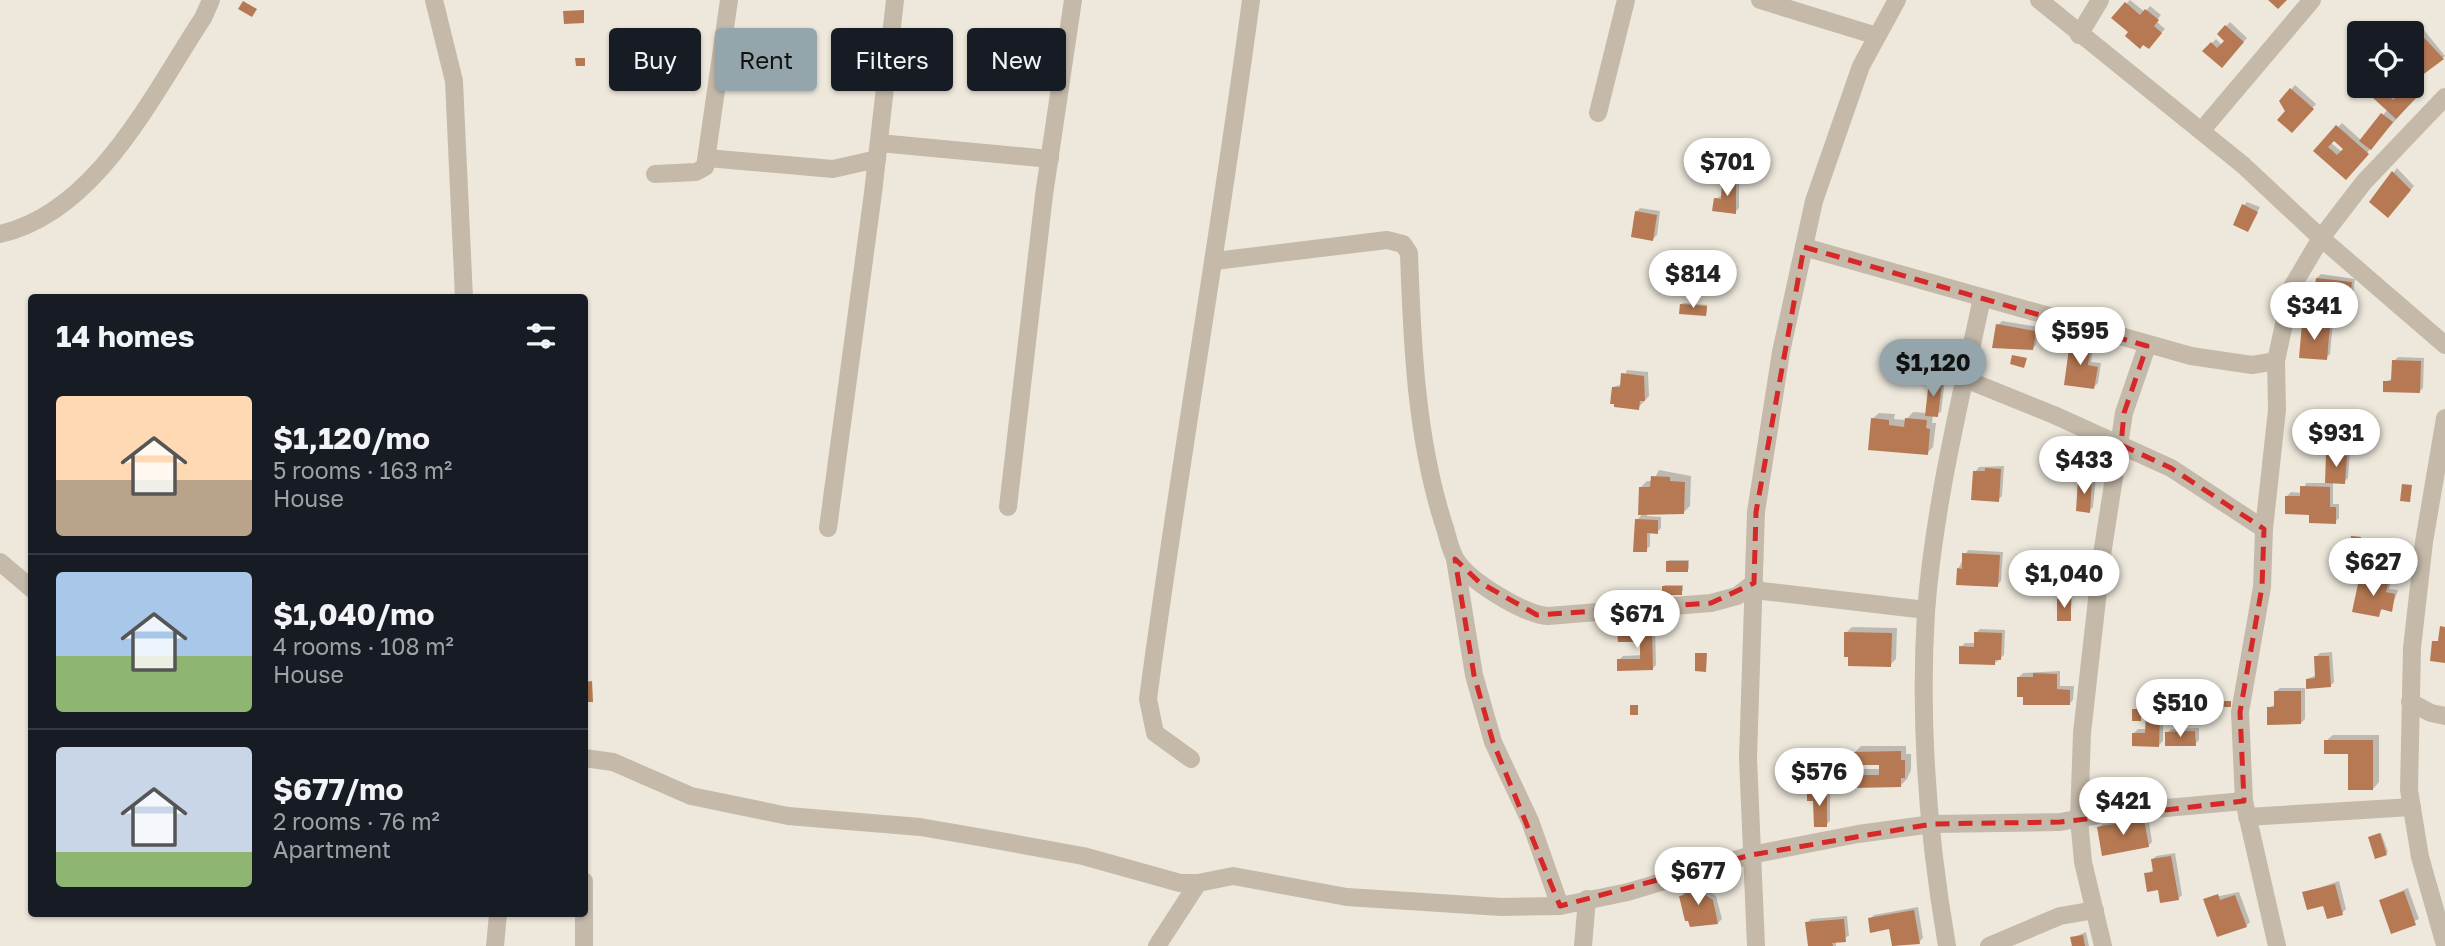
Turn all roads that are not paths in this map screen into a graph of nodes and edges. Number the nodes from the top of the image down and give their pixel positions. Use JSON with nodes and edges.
{"nodes":[{"id":1,"x":211,"y":0,"type":"edge"},
{"id":2,"x":434,"y":0,"type":"edge"},
{"id":3,"x":729,"y":0,"type":"edge"},
{"id":4,"x":895,"y":0,"type":"edge"},
{"id":5,"x":1073,"y":0,"type":"edge"},
{"id":6,"x":1251,"y":0,"type":"edge"},
{"id":7,"x":1626,"y":0,"type":"edge"},
{"id":8,"x":1760,"y":0,"type":"edge"},
{"id":9,"x":1897,"y":0,"type":"edge"},
{"id":10,"x":2039,"y":0,"type":"edge"},
{"id":11,"x":2101,"y":0,"type":"edge"},
{"id":12,"x":2312,"y":0,"type":"edge"},
{"id":13,"x":2079,"y":35,"type":"junction"},
{"id":14,"x":1877,"y":36,"type":"junction"},
{"id":15,"x":2445,"y":97,"type":"edge"},
{"id":16,"x":1598,"y":113,"type":"dead end"},
{"id":17,"x":2202,"y":130,"type":"junction"},
{"id":18,"x":878,"y":151,"type":"junction"},
{"id":19,"x":707,"y":158,"type":"junction"},
{"id":20,"x":1050,"y":159,"type":"junction"},
{"id":21,"x":655,"y":174,"type":"dead end"},
{"id":22,"x":0,"y":234,"type":"edge"},
{"id":23,"x":2322,"y":238,"type":"junction"},
{"id":24,"x":1804,"y":247,"type":"junction"},
{"id":25,"x":1215,"y":261,"type":"junction"},
{"id":26,"x":464,"y":294,"type":"edge"},
{"id":27,"x":1983,"y":298,"type":"junction"},
{"id":28,"x":2445,"y":345,"type":"edge"},
{"id":29,"x":2147,"y":346,"type":"junction"},
{"id":30,"x":2276,"y":362,"type":"junction"},
{"id":31,"x":1965,"y":379,"type":"junction"},
{"id":32,"x":2445,"y":418,"type":"edge"},
{"id":33,"x":2121,"y":445,"type":"junction"},
{"id":34,"x":1008,"y":508,"type":"dead end"},
{"id":35,"x":828,"y":528,"type":"dead end"},
{"id":36,"x":2264,"y":529,"type":"junction"},
{"id":37,"x":1455,"y":558,"type":"junction"},
{"id":38,"x":0,"y":562,"type":"edge"},
{"id":39,"x":28,"y":586,"type":"edge"},
{"id":40,"x":1754,"y":587,"type":"junction"},
{"id":41,"x":1926,"y":610,"type":"junction"},
{"id":42,"x":2410,"y":702,"type":"junction"},
{"id":43,"x":2445,"y":716,"type":"edge"},
{"id":44,"x":1191,"y":758,"type":"dead end"},
{"id":45,"x":588,"y":759,"type":"edge"},
{"id":46,"x":2412,"y":807,"type":"junction"},
{"id":47,"x":2245,"y":809,"type":"junction"},
{"id":48,"x":2079,"y":819,"type":"junction"},
{"id":49,"x":1932,"y":824,"type":"junction"},
{"id":50,"x":1751,"y":855,"type":"junction"},
{"id":51,"x":1198,"y":883,"type":"junction"},
{"id":52,"x":1587,"y":898,"type":"junction"},
{"id":53,"x":1560,"y":906,"type":"junction"},
{"id":54,"x":2095,"y":911,"type":"junction"},
{"id":55,"x":498,"y":917,"type":"edge"},
{"id":56,"x":584,"y":917,"type":"edge"},
{"id":57,"x":2445,"y":945,"type":"edge"},
{"id":58,"x":495,"y":946,"type":"edge"},
{"id":59,"x":584,"y":946,"type":"edge"},
{"id":60,"x":1157,"y":946,"type":"edge"},
{"id":61,"x":1583,"y":946,"type":"edge"},
{"id":62,"x":1756,"y":946,"type":"edge"},
{"id":63,"x":1947,"y":946,"type":"edge"},
{"id":64,"x":1989,"y":946,"type":"edge"},
{"id":65,"x":2103,"y":946,"type":"edge"},
{"id":66,"x":2277,"y":946,"type":"edge"}],
"edges":[{"from":1,"to":22,"type":"street"},
{"from":2,"to":26,"type":"street"},
{"from":3,"to":19,"type":"street"},
{"from":4,"to":18,"type":"street"},
{"from":5,"to":20,"type":"street"},
{"from":6,"to":25,"type":"street"},
{"from":7,"to":16,"type":"street"},
{"from":8,"to":14,"type":"street"},
{"from":9,"to":14,"type":"street"},
{"from":10,"to":13,"type":"street"},
{"from":11,"to":13,"type":"street"},
{"from":12,"to":17,"type":"street"},
{"from":13,"to":17,"type":"street"},
{"from":14,"to":24,"type":"street"},
{"from":15,"to":23,"type":"street"},
{"from":17,"to":23,"type":"street"},
{"from":18,"to":19,"type":"street"},
{"from":18,"to":20,"type":"street"},
{"from":18,"to":35,"type":"street"},
{"from":19,"to":21,"type":"street"},
{"from":20,"to":34,"type":"street"},
{"from":23,"to":28,"type":"street"},
{"from":23,"to":30,"type":"street"},
{"from":24,"to":27,"type":"street"},
{"from":24,"to":40,"type":"street"},
{"from":25,"to":37,"type":"street"},
{"from":25,"to":44,"type":"street"},
{"from":27,"to":29,"type":"street"},
{"from":27,"to":31,"type":"street"},
{"from":29,"to":30,"type":"street"},
{"from":29,"to":33,"type":"street"},
{"from":30,"to":36,"type":"street"},
{"from":31,"to":33,"type":"street"},
{"from":31,"to":41,"type":"street"},
{"from":32,"to":42,"type":"street"},
{"from":33,"to":36,"type":"street"},
{"from":33,"to":48,"type":"street"},
{"from":36,"to":47,"type":"street"},
{"from":37,"to":40,"type":"street"},
{"from":37,"to":53,"type":"street"},
{"from":38,"to":39,"type":"street"},
{"from":40,"to":41,"type":"street"},
{"from":40,"to":50,"type":"street"},
{"from":41,"to":49,"type":"street"},
{"from":42,"to":43,"type":"street"},
{"from":42,"to":46,"type":"street"},
{"from":45,"to":51,"type":"street"},
{"from":46,"to":47,"type":"street"},
{"from":46,"to":57,"type":"street"},
{"from":47,"to":48,"type":"street"},
{"from":47,"to":66,"type":"street"},
{"from":48,"to":49,"type":"street"},
{"from":48,"to":54,"type":"street"},
{"from":49,"to":50,"type":"street"},
{"from":49,"to":63,"type":"street"},
{"from":50,"to":52,"type":"street"},
{"from":50,"to":62,"type":"street"},
{"from":51,"to":53,"type":"street"},
{"from":51,"to":60,"type":"street"},
{"from":52,"to":53,"type":"street"},
{"from":52,"to":61,"type":"street"},
{"from":54,"to":64,"type":"street"},
{"from":54,"to":65,"type":"street"},
{"from":55,"to":58,"type":"street"},
{"from":56,"to":59,"type":"street"}]}
